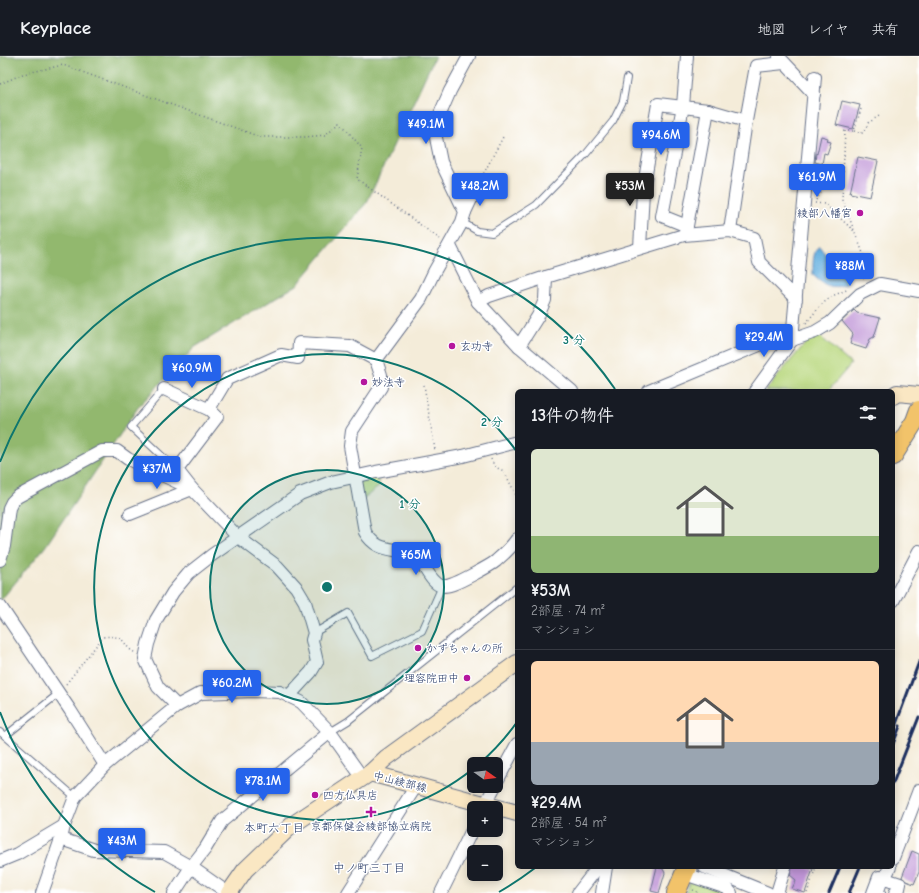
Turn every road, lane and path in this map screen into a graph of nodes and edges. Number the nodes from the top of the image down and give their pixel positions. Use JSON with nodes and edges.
{"nodes":[{"id":1,"x":469,"y":56,"type":"edge"},
{"id":2,"x":687,"y":56,"type":"edge"},
{"id":3,"x":781,"y":60,"type":"edge"},
{"id":4,"x":815,"y":77,"type":"dead end"},
{"id":5,"x":627,"y":78,"type":"dead end"},
{"id":6,"x":0,"y":84,"type":"edge"},
{"id":7,"x":814,"y":94,"type":"junction"},
{"id":8,"x":682,"y":106,"type":"junction"},
{"id":9,"x":861,"y":109,"type":"dead end"},
{"id":10,"x":708,"y":110,"type":"junction"},
{"id":11,"x":879,"y":116,"type":"dead end"},
{"id":12,"x":746,"y":121,"type":"junction"},
{"id":13,"x":854,"y":131,"type":"junction"},
{"id":14,"x":503,"y":137,"type":"dead end"},
{"id":15,"x":843,"y":184,"type":"junction"},
{"id":16,"x":474,"y":193,"type":"joint"},
{"id":17,"x":464,"y":217,"type":"junction"},
{"id":18,"x":686,"y":230,"type":"junction"},
{"id":19,"x":730,"y":231,"type":"junction"},
{"id":20,"x":856,"y":232,"type":"junction"},
{"id":21,"x":450,"y":246,"type":"junction"},
{"id":22,"x":640,"y":248,"type":"junction"},
{"id":23,"x":546,"y":277,"type":"junction"},
{"id":24,"x":863,"y":287,"type":"junction"},
{"id":25,"x":919,"y":291,"type":"edge"},
{"id":26,"x":796,"y":299,"type":"junction"},
{"id":27,"x":478,"y":302,"type":"junction"},
{"id":28,"x":793,"y":335,"type":"junction"},
{"id":29,"x":519,"y":346,"type":"junction"},
{"id":30,"x":376,"y":360,"type":"junction"},
{"id":31,"x":424,"y":385,"type":"dead end"},
{"id":32,"x":164,"y":389,"type":"joint"},
{"id":33,"x":570,"y":389,"type":"edge"},
{"id":34,"x":654,"y":389,"type":"edge"},
{"id":35,"x":756,"y":389,"type":"edge"},
{"id":36,"x":895,"y":394,"type":"edge"},
{"id":37,"x":919,"y":395,"type":"edge"},
{"id":38,"x":210,"y":410,"type":"junction"},
{"id":39,"x":919,"y":410,"type":"edge"},
{"id":40,"x":515,"y":443,"type":"edge"},
{"id":41,"x":487,"y":451,"type":"junction"},
{"id":42,"x":895,"y":453,"type":"edge"},
{"id":43,"x":437,"y":461,"type":"junction"},
{"id":44,"x":177,"y":470,"type":"junction"},
{"id":45,"x":355,"y":476,"type":"junction"},
{"id":46,"x":192,"y":489,"type":"junction"},
{"id":47,"x":515,"y":494,"type":"edge"},
{"id":48,"x":130,"y":514,"type":"dead end"},
{"id":49,"x":238,"y":537,"type":"junction"},
{"id":50,"x":515,"y":542,"type":"edge"},
{"id":51,"x":919,"y":551,"type":"edge"},
{"id":52,"x":0,"y":560,"type":"edge"},
{"id":53,"x":442,"y":586,"type":"junction"},
{"id":54,"x":515,"y":589,"type":"edge"},
{"id":55,"x":895,"y":597,"type":"edge"},
{"id":56,"x":0,"y":606,"type":"edge"},
{"id":57,"x":314,"y":633,"type":"junction"},
{"id":58,"x":146,"y":655,"type":"junction"},
{"id":59,"x":515,"y":664,"type":"edge"},
{"id":60,"x":58,"y":694,"type":"junction"},
{"id":61,"x":289,"y":696,"type":"junction"},
{"id":62,"x":176,"y":706,"type":"junction"},
{"id":63,"x":330,"y":732,"type":"junction"},
{"id":64,"x":3,"y":734,"type":"edge"},
{"id":65,"x":515,"y":748,"type":"edge"},
{"id":66,"x":105,"y":764,"type":"junction"},
{"id":67,"x":503,"y":770,"type":"edge"},
{"id":68,"x":366,"y":775,"type":"junction"},
{"id":69,"x":416,"y":786,"type":"junction"},
{"id":70,"x":919,"y":790,"type":"edge"},
{"id":71,"x":75,"y":797,"type":"junction"},
{"id":72,"x":467,"y":801,"type":"edge"},
{"id":73,"x":503,"y":811,"type":"edge"},
{"id":74,"x":515,"y":814,"type":"edge"},
{"id":75,"x":64,"y":826,"type":"junction"},
{"id":76,"x":469,"y":837,"type":"edge"},
{"id":77,"x":61,"y":839,"type":"junction"},
{"id":78,"x":895,"y":853,"type":"edge"},
{"id":79,"x":0,"y":861,"type":"edge"},
{"id":80,"x":191,"y":867,"type":"junction"},
{"id":81,"x":596,"y":869,"type":"edge"},
{"id":82,"x":606,"y":869,"type":"edge"},
{"id":83,"x":688,"y":869,"type":"edge"},
{"id":84,"x":689,"y":869,"type":"edge"},
{"id":85,"x":709,"y":869,"type":"edge"},
{"id":86,"x":784,"y":869,"type":"edge"},
{"id":87,"x":815,"y":869,"type":"edge"},
{"id":88,"x":887,"y":873,"type":"edge"},
{"id":89,"x":683,"y":891,"type":"edge"},
{"id":90,"x":765,"y":892,"type":"edge"},
{"id":91,"x":42,"y":893,"type":"edge"},
{"id":92,"x":174,"y":893,"type":"edge"},
{"id":93,"x":228,"y":893,"type":"edge"},
{"id":94,"x":348,"y":893,"type":"edge"},
{"id":95,"x":441,"y":893,"type":"edge"},
{"id":96,"x":578,"y":893,"type":"edge"},
{"id":97,"x":602,"y":893,"type":"edge"},
{"id":98,"x":700,"y":893,"type":"edge"},
{"id":99,"x":731,"y":893,"type":"edge"},
{"id":100,"x":777,"y":893,"type":"edge"},
{"id":101,"x":807,"y":893,"type":"edge"},
{"id":102,"x":873,"y":893,"type":"edge"},
{"id":103,"x":882,"y":893,"type":"edge"},
{"id":104,"x":895,"y":893,"type":"edge"}],
"edges":[{"from":1,"to":17,"type":"street"},
{"from":2,"to":8,"type":"street"},
{"from":3,"to":7,"type":"street"},
{"from":3,"to":12,"type":"street"},
{"from":4,"to":7,"type":"street"},
{"from":5,"to":17,"type":"lane"},
{"from":6,"to":21,"type":"path"},
{"from":7,"to":26,"type":"street"},
{"from":8,"to":10,"type":"street"},
{"from":8,"to":18,"type":"street"},
{"from":8,"to":22,"type":"street"},
{"from":9,"to":13,"type":"path"},
{"from":10,"to":12,"type":"street"},
{"from":10,"to":18,"type":"street"},
{"from":11,"to":13,"type":"path"},
{"from":12,"to":19,"type":"street"},
{"from":13,"to":15,"type":"path"},
{"from":14,"to":16,"type":"path"},
{"from":15,"to":20,"type":"path"},
{"from":15,"to":20,"type":"path"},
{"from":16,"to":17,"type":"street"},
{"from":17,"to":21,"type":"street"},
{"from":18,"to":19,"type":"street"},
{"from":18,"to":22,"type":"street"},
{"from":19,"to":26,"type":"street"},
{"from":20,"to":24,"type":"path"},
{"from":21,"to":27,"type":"street"},
{"from":21,"to":30,"type":"street"},
{"from":22,"to":23,"type":"street"},
{"from":23,"to":27,"type":"street"},
{"from":23,"to":29,"type":"street"},
{"from":24,"to":25,"type":"street"},
{"from":24,"to":28,"type":"path"},
{"from":24,"to":28,"type":"street"},
{"from":26,"to":28,"type":"street"},
{"from":27,"to":29,"type":"street"},
{"from":28,"to":34,"type":"street"},
{"from":28,"to":35,"type":"street"},
{"from":29,"to":33,"type":"street"},
{"from":30,"to":38,"type":"street"},
{"from":30,"to":45,"type":"street"},
{"from":31,"to":43,"type":"path"},
{"from":32,"to":38,"type":"street"},
{"from":32,"to":44,"type":"lane"},
{"from":36,"to":37,"type":"main road"},
{"from":38,"to":44,"type":"street"},
{"from":39,"to":42,"type":"main road"},
{"from":40,"to":41,"type":"street"},
{"from":41,"to":43,"type":"street"},
{"from":41,"to":47,"type":"path"},
{"from":43,"to":45,"type":"street"},
{"from":44,"to":46,"type":"street"},
{"from":45,"to":49,"type":"street"},
{"from":45,"to":53,"type":"street"},
{"from":46,"to":48,"type":"street"},
{"from":46,"to":49,"type":"street"},
{"from":46,"to":52,"type":"street"},
{"from":49,"to":57,"type":"street"},
{"from":49,"to":58,"type":"street"},
{"from":50,"to":53,"type":"street"},
{"from":51,"to":55,"type":"street"},
{"from":53,"to":57,"type":"lane"},
{"from":54,"to":63,"type":"lane"},
{"from":56,"to":60,"type":"street"},
{"from":57,"to":61,"type":"street"},
{"from":58,"to":60,"type":"path"},
{"from":58,"to":62,"type":"street"},
{"from":59,"to":68,"type":"main road"},
{"from":60,"to":64,"type":"lane"},
{"from":60,"to":66,"type":"street"},
{"from":61,"to":62,"type":"street"},
{"from":61,"to":63,"type":"street"},
{"from":62,"to":66,"type":"street"},
{"from":63,"to":68,"type":"street"},
{"from":63,"to":80,"type":"street"},
{"from":64,"to":71,"type":"lane"},
{"from":65,"to":67,"type":"street"},
{"from":66,"to":71,"type":"street"},
{"from":68,"to":69,"type":"main road","name":"中山綾部線"},
{"from":68,"to":93,"type":"main road","name":"中山綾部線"},
{"from":69,"to":72,"type":"main road","name":"中山綾部線"},
{"from":69,"to":94,"type":"street"},
{"from":70,"to":78,"type":"street"},
{"from":71,"to":75,"type":"street"},
{"from":73,"to":74,"type":"main road","name":"中山綾部線"},
{"from":75,"to":77,"type":"street"},
{"from":75,"to":79,"type":"street"},
{"from":76,"to":95,"type":"street"},
{"from":77,"to":80,"type":"street"},
{"from":77,"to":91,"type":"street"},
{"from":80,"to":92,"type":"street"},
{"from":80,"to":93,"type":"street"},
{"from":81,"to":96,"type":"street"},
{"from":82,"to":97,"type":"street"},
{"from":83,"to":89,"type":"main road"},
{"from":84,"to":99,"type":"street"},
{"from":85,"to":90,"type":"street"},
{"from":86,"to":100,"type":"street"},
{"from":87,"to":101,"type":"path"},
{"from":88,"to":102,"type":"street"},
{"from":88,"to":103,"type":"lane"},
{"from":88,"to":104,"type":"street"},
{"from":89,"to":98,"type":"path"}]}
